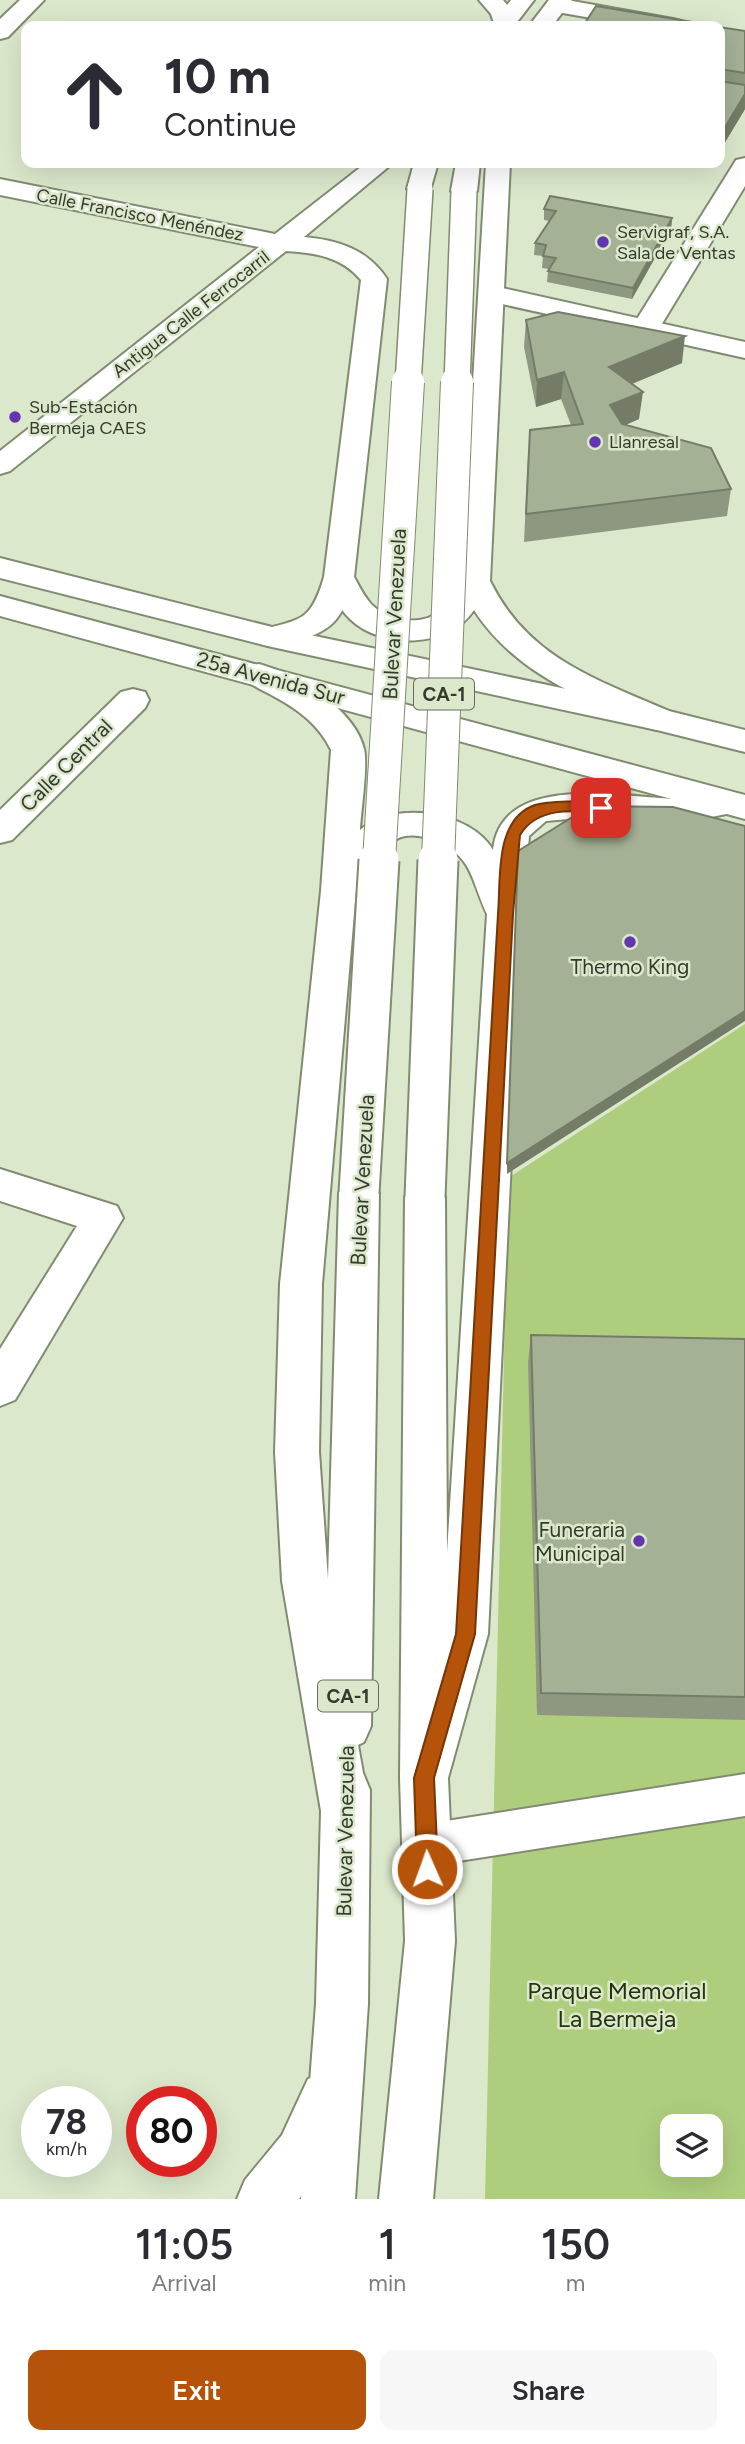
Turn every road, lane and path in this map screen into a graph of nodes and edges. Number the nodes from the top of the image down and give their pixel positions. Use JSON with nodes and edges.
{"nodes":[{"id":1,"x":33,"y":0,"type":"edge"},
{"id":2,"x":491,"y":0,"type":"edge"},
{"id":3,"x":523,"y":0,"type":"edge"},
{"id":4,"x":559,"y":2,"type":"edge"},
{"id":5,"x":503,"y":21,"type":"edge"},
{"id":6,"x":507,"y":21,"type":"edge"},
{"id":7,"x":544,"y":21,"type":"edge"},
{"id":8,"x":649,"y":21,"type":"edge"},
{"id":9,"x":0,"y":32,"type":"edge"},
{"id":10,"x":745,"y":165,"type":"edge"},
{"id":11,"x":375,"y":168,"type":"edge"},
{"id":12,"x":498,"y":168,"type":"edge"},
{"id":13,"x":423,"y":176,"type":"edge"},
{"id":14,"x":466,"y":177,"type":"edge"},
{"id":15,"x":0,"y":187,"type":"edge"},
{"id":16,"x":280,"y":243,"type":"junction"},
{"id":17,"x":493,"y":293,"type":"junction"},
{"id":18,"x":646,"y":327,"type":"junction"},
{"id":19,"x":745,"y":350,"type":"edge"},
{"id":20,"x":0,"y":465,"type":"edge"},
{"id":21,"x":0,"y":568,"type":"edge"},
{"id":22,"x":339,"y":577,"type":"junction"},
{"id":23,"x":475,"y":581,"type":"junction"},
{"id":24,"x":0,"y":606,"type":"edge"},
{"id":25,"x":272,"y":637,"type":"junction"},
{"id":26,"x":259,"y":675,"type":"junction"},
{"id":27,"x":133,"y":700,"type":"dead end"},
{"id":28,"x":657,"y":719,"type":"junction"},
{"id":29,"x":745,"y":741,"type":"edge"},
{"id":30,"x":740,"y":803,"type":"edge"},
{"id":31,"x":0,"y":831,"type":"edge"},
{"id":32,"x":338,"y":891,"type":"junction"},
{"id":33,"x":505,"y":914,"type":"junction"},
{"id":34,"x":0,"y":1185,"type":"edge"},
{"id":35,"x":0,"y":1387,"type":"edge"},
{"id":36,"x":424,"y":1778,"type":"junction"},
{"id":37,"x":745,"y":1796,"type":"edge"},
{"id":38,"x":345,"y":1813,"type":"junction"},
{"id":39,"x":426,"y":1845,"type":"junction"},
{"id":40,"x":338,"y":2078,"type":"junction"},
{"id":41,"x":264,"y":2199,"type":"edge"},
{"id":42,"x":328,"y":2199,"type":"edge"},
{"id":43,"x":406,"y":2199,"type":"edge"}],
"edges":[{"from":1,"to":9,"type":"main road"},
{"from":2,"to":5,"type":"main road"},
{"from":3,"to":6,"type":"main road"},
{"from":4,"to":7,"type":"main road"},
{"from":4,"to":8,"type":"main road"},
{"from":10,"to":18,"type":"main road"},
{"from":11,"to":16,"type":"main road","name":"Antigua Calle Ferrocarril"},
{"from":12,"to":17,"type":"main road"},
{"from":13,"to":38,"type":"main road","name":"Bulevar Venezuela","number":"CA-1","bridge":true},
{"from":14,"to":36,"type":"main road","number":"CA-1","bridge":true},
{"from":15,"to":16,"type":"main road","name":"Calle Francisco Menéndez"},
{"from":16,"to":20,"type":"main road","name":"Antigua Calle Ferrocarril"},
{"from":16,"to":22,"type":"main road","name":"Calle Francisco Menéndez"},
{"from":17,"to":18,"type":"main road"},
{"from":17,"to":23,"type":"main road"},
{"from":18,"to":19,"type":"main road"},
{"from":21,"to":25,"type":"main road","name":"25a Avenida Sur"},
{"from":22,"to":23,"type":"main road"},
{"from":22,"to":25,"type":"main road"},
{"from":23,"to":28,"type":"main road"},
{"from":24,"to":26,"type":"main road","name":"25a Avenida Sur"},
{"from":25,"to":28,"type":"main road","name":"25a Avenida Sur"},
{"from":26,"to":30,"type":"main road","name":"25a Avenida Sur"},
{"from":26,"to":32,"type":"main road"},
{"from":27,"to":31,"type":"main road","name":"Calle Central"},
{"from":28,"to":29,"type":"main road","name":"25a Avenida Sur"},
{"from":30,"to":33,"type":"main road"},
{"from":32,"to":33,"type":"main road"},
{"from":32,"to":38,"type":"main road"},
{"from":33,"to":36,"type":"main road"},
{"from":34,"to":35,"type":"main road"},
{"from":36,"to":39,"type":"main road","number":"CA-1"},
{"from":37,"to":39,"type":"lane"},
{"from":38,"to":40,"type":"main road","name":"Bulevar Venezuela","number":"CA-1"},
{"from":39,"to":43,"type":"main road","number":"CA-1"},
{"from":40,"to":41,"type":"main road"},
{"from":40,"to":42,"type":"main road","name":"Bulevar Venezuela","number":"CA-1"}]}
